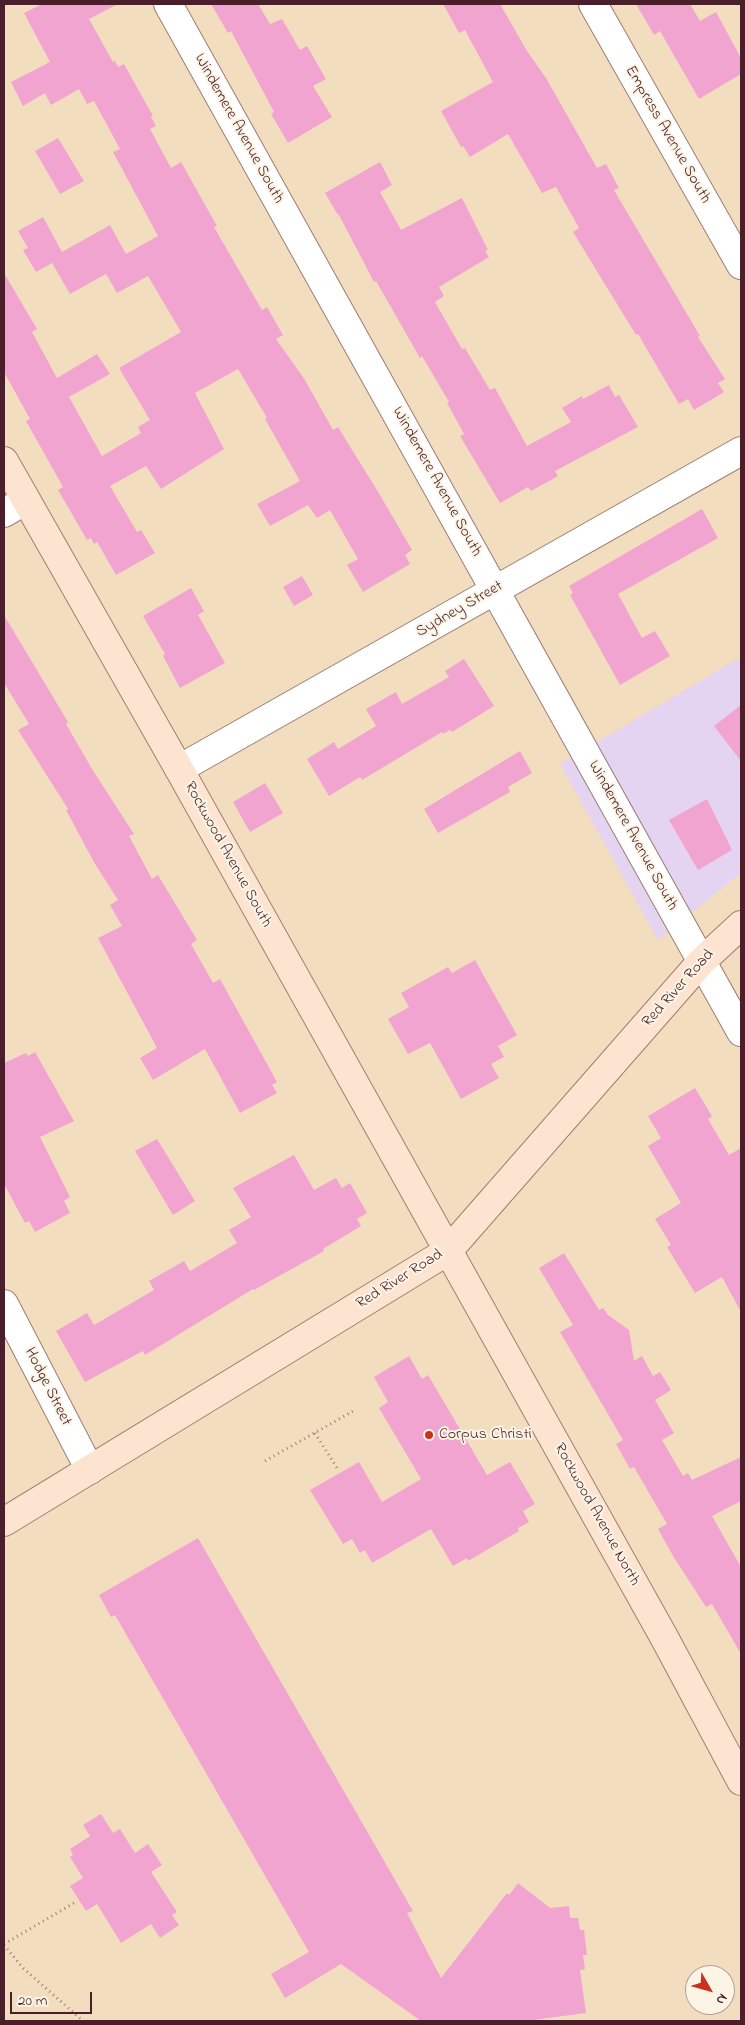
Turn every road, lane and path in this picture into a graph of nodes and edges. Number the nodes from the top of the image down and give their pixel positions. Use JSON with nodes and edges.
{"nodes":[{"id":1,"x":168,"y":4,"type":"edge"},
{"id":2,"x":593,"y":4,"type":"edge"},
{"id":3,"x":741,"y":265,"type":"edge"},
{"id":4,"x":741,"y":451,"type":"edge"},
{"id":5,"x":4,"y":462,"type":"edge"},
{"id":6,"x":15,"y":506,"type":"edge"},
{"id":7,"x":496,"y":590,"type":"junction"},
{"id":8,"x":180,"y":769,"type":"junction"},
{"id":9,"x":741,"y":925,"type":"edge"},
{"id":10,"x":701,"y":962,"type":"junction"},
{"id":11,"x":741,"y":1032,"type":"edge"},
{"id":12,"x":448,"y":1251,"type":"junction"},
{"id":13,"x":4,"y":1304,"type":"edge"},
{"id":14,"x":355,"y":1410,"type":"dead end"},
{"id":15,"x":315,"y":1432,"type":"junction"},
{"id":16,"x":265,"y":1461,"type":"dead end"},
{"id":17,"x":337,"y":1468,"type":"dead end"},
{"id":18,"x":90,"y":1470,"type":"junction"},
{"id":19,"x":4,"y":1522,"type":"edge"},
{"id":20,"x":741,"y":1781,"type":"edge"},
{"id":21,"x":74,"y":1903,"type":"dead end"},
{"id":22,"x":4,"y":1945,"type":"edge"},
{"id":23,"x":84,"y":2021,"type":"edge"}],
"edges":[{"from":1,"to":7,"type":"street","name":"Windemere Avenue South"},
{"from":2,"to":3,"type":"street","name":"Empress Avenue South"},
{"from":4,"to":7,"type":"street","name":"Sydney Street"},
{"from":5,"to":6,"type":"street","name":"Rockwood Avenue South"},
{"from":6,"to":8,"type":"street","name":"Rockwood Avenue South"},
{"from":7,"to":8,"type":"street","name":"Sydney Street"},
{"from":7,"to":10,"type":"street","name":"Windemere Avenue South"},
{"from":8,"to":12,"type":"street","name":"Rockwood Avenue South"},
{"from":9,"to":10,"type":"street","name":"Red River Road"},
{"from":10,"to":11,"type":"street","name":"Windemere Avenue South"},
{"from":10,"to":12,"type":"street","name":"Red River Road"},
{"from":12,"to":18,"type":"street","name":"Red River Road"},
{"from":12,"to":20,"type":"street","name":"Rockwood Avenue North"},
{"from":13,"to":18,"type":"street","name":"Hodge Street"},
{"from":14,"to":15,"type":"path"},
{"from":15,"to":16,"type":"path"},
{"from":15,"to":17,"type":"path"},
{"from":18,"to":19,"type":"street","name":"Red River Road"},
{"from":21,"to":22,"type":"path"},
{"from":22,"to":23,"type":"path"}]}
